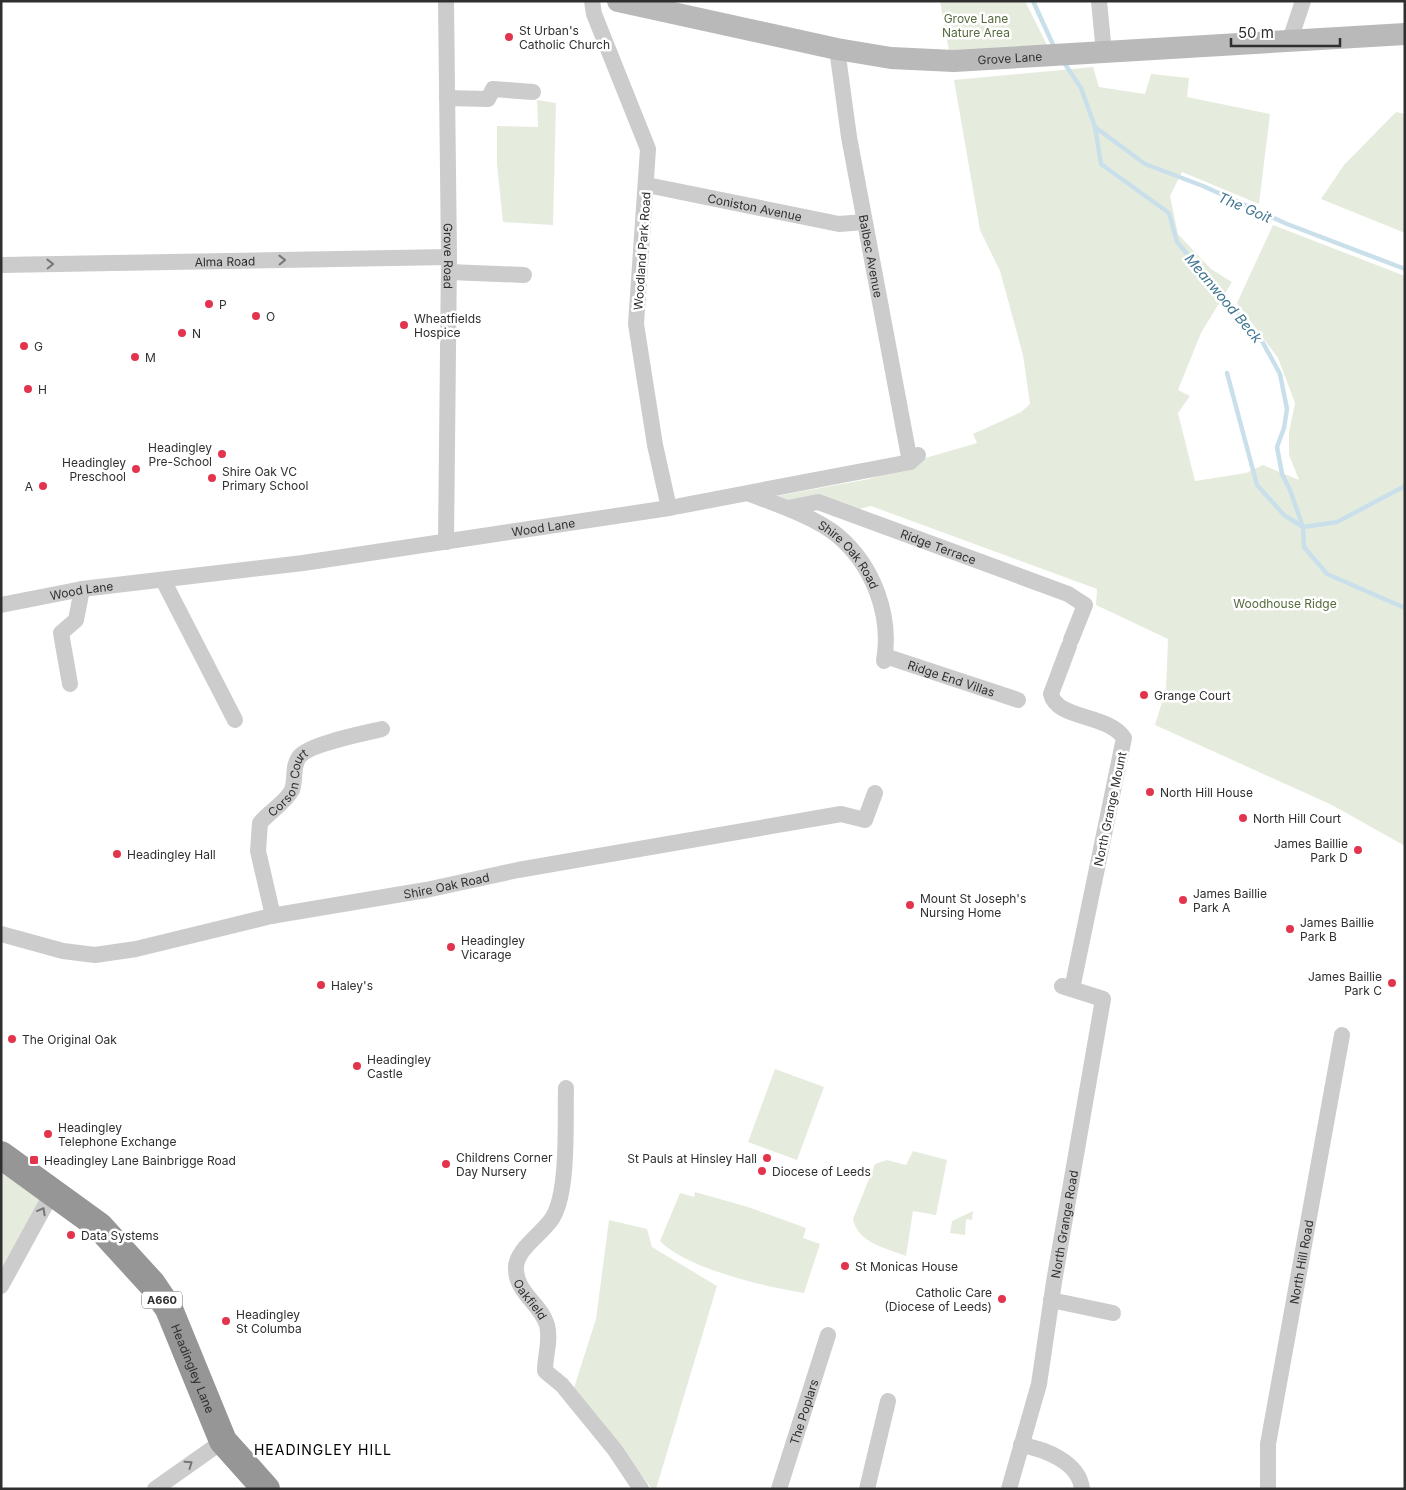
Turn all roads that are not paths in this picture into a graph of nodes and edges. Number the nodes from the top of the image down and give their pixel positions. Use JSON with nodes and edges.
{"nodes":[{"id":1,"x":446,"y":1,"type":"edge"},
{"id":2,"x":592,"y":1,"type":"edge"},
{"id":3,"x":618,"y":1,"type":"edge"},
{"id":4,"x":1099,"y":1,"type":"edge"},
{"id":5,"x":1303,"y":1,"type":"edge"},
{"id":6,"x":1405,"y":34,"type":"edge"},
{"id":7,"x":1290,"y":40,"type":"junction"},
{"id":8,"x":837,"y":49,"type":"junction"},
{"id":9,"x":1104,"y":53,"type":"junction"},
{"id":10,"x":533,"y":92,"type":"dead end"},
{"id":11,"x":447,"y":98,"type":"junction"},
{"id":12,"x":647,"y":184,"type":"junction"},
{"id":13,"x":864,"y":222,"type":"junction"},
{"id":14,"x":1,"y":265,"type":"edge"},
{"id":15,"x":449,"y":265,"type":"junction"},
{"id":16,"x":524,"y":275,"type":"dead end"},
{"id":17,"x":914,"y":459,"type":"joint"},
{"id":18,"x":750,"y":494,"type":"junction"},
{"id":19,"x":669,"y":508,"type":"junction"},
{"id":20,"x":788,"y":508,"type":"junction"},
{"id":21,"x":446,"y":542,"type":"junction"},
{"id":22,"x":163,"y":580,"type":"junction"},
{"id":23,"x":82,"y":589,"type":"junction"},
{"id":24,"x":1,"y":605,"type":"edge"},
{"id":25,"x":1085,"y":605,"type":"joint"},
{"id":26,"x":884,"y":659,"type":"joint"},
{"id":27,"x":70,"y":684,"type":"dead end"},
{"id":28,"x":1018,"y":700,"type":"dead end"},
{"id":29,"x":236,"y":720,"type":"dead end"},
{"id":30,"x":382,"y":729,"type":"dead end"},
{"id":31,"x":875,"y":793,"type":"dead end"},
{"id":32,"x":273,"y":916,"type":"junction"},
{"id":33,"x":1,"y":934,"type":"edge"},
{"id":34,"x":1067,"y":988,"type":"joint"},
{"id":35,"x":1342,"y":1035,"type":"dead end"},
{"id":36,"x":566,"y":1088,"type":"dead end"},
{"id":37,"x":1,"y":1155,"type":"edge"},
{"id":38,"x":53,"y":1191,"type":"junction"},
{"id":39,"x":1,"y":1286,"type":"edge"},
{"id":40,"x":1051,"y":1300,"type":"junction"},
{"id":41,"x":1113,"y":1314,"type":"dead end"},
{"id":42,"x":828,"y":1335,"type":"dead end"},
{"id":43,"x":888,"y":1401,"type":"dead end"},
{"id":44,"x":223,"y":1441,"type":"junction"},
{"id":45,"x":1021,"y":1445,"type":"junction"},
{"id":46,"x":155,"y":1488,"type":"edge"},
{"id":47,"x":266,"y":1489,"type":"edge"},
{"id":48,"x":641,"y":1489,"type":"edge"},
{"id":49,"x":780,"y":1489,"type":"edge"},
{"id":50,"x":867,"y":1489,"type":"edge"},
{"id":51,"x":1009,"y":1489,"type":"edge"},
{"id":52,"x":1082,"y":1489,"type":"edge"},
{"id":53,"x":1268,"y":1489,"type":"edge"}],
"edges":[{"from":1,"to":11,"type":"street","name":"Grove Road"},
{"from":2,"to":12,"type":"street","name":"Woodland Park Road"},
{"from":3,"to":8,"type":"main road","name":"Grove Lane"},
{"from":4,"to":9,"type":"street"},
{"from":5,"to":7,"type":"street"},
{"from":6,"to":7,"type":"main road","name":"Grove Lane"},
{"from":7,"to":9,"type":"main road","name":"Grove Lane"},
{"from":8,"to":9,"type":"main road","name":"Grove Lane"},
{"from":8,"to":13,"type":"street","name":"Balbec Avenue"},
{"from":10,"to":11,"type":"street"},
{"from":11,"to":15,"type":"street","name":"Grove Road"},
{"from":12,"to":13,"type":"street","name":"Coniston Avenue"},
{"from":12,"to":19,"type":"street","name":"Woodland Park Road"},
{"from":13,"to":17,"type":"street","name":"Balbec Avenue"},
{"from":14,"to":15,"type":"street","name":"Alma Road","one_way":true},
{"from":15,"to":16,"type":"street","name":"Alma Road"},
{"from":15,"to":21,"type":"street","name":"Grove Road"},
{"from":17,"to":18,"type":"street","name":"Wood Lane"},
{"from":18,"to":19,"type":"street","name":"Wood Lane"},
{"from":18,"to":20,"type":"street","name":"Shire Oak Road"},
{"from":19,"to":21,"type":"street","name":"Wood Lane"},
{"from":20,"to":25,"type":"street","name":"Ridge Terrace"},
{"from":20,"to":26,"type":"street","name":"Shire Oak Road"},
{"from":21,"to":22,"type":"street","name":"Wood Lane"},
{"from":22,"to":23,"type":"street","name":"Wood Lane"},
{"from":22,"to":29,"type":"street"},
{"from":23,"to":24,"type":"street","name":"Wood Lane"},
{"from":23,"to":27,"type":"street"},
{"from":25,"to":34,"type":"street","name":"North Grange Mount"},
{"from":26,"to":28,"type":"street","name":"Ridge End Villas"},
{"from":30,"to":32,"type":"street","name":"Corson Court"},
{"from":31,"to":32,"type":"street","name":"Shire Oak Road"},
{"from":32,"to":33,"type":"street","name":"Shire Oak Road"},
{"from":34,"to":40,"type":"street","name":"North Grange Road"},
{"from":35,"to":53,"type":"street","name":"North Hill Road"},
{"from":36,"to":48,"type":"street","name":"Oakfield"},
{"from":37,"to":38,"type":"highway","name":"Headingley Lane","number":"A660"},
{"from":39,"to":38,"type":"street","one_way":true},
{"from":38,"to":44,"type":"highway","name":"Headingley Lane","number":"A660"},
{"from":40,"to":41,"type":"street"},
{"from":40,"to":45,"type":"street","name":"North Grange Road"},
{"from":42,"to":49,"type":"street","name":"The Poplars"},
{"from":43,"to":50,"type":"street"},
{"from":46,"to":44,"type":"street","one_way":true},
{"from":44,"to":47,"type":"highway","name":"Headingley Lane","number":"A660"},
{"from":45,"to":51,"type":"street","name":"North Grange Road"},
{"from":45,"to":52,"type":"street"}]}
